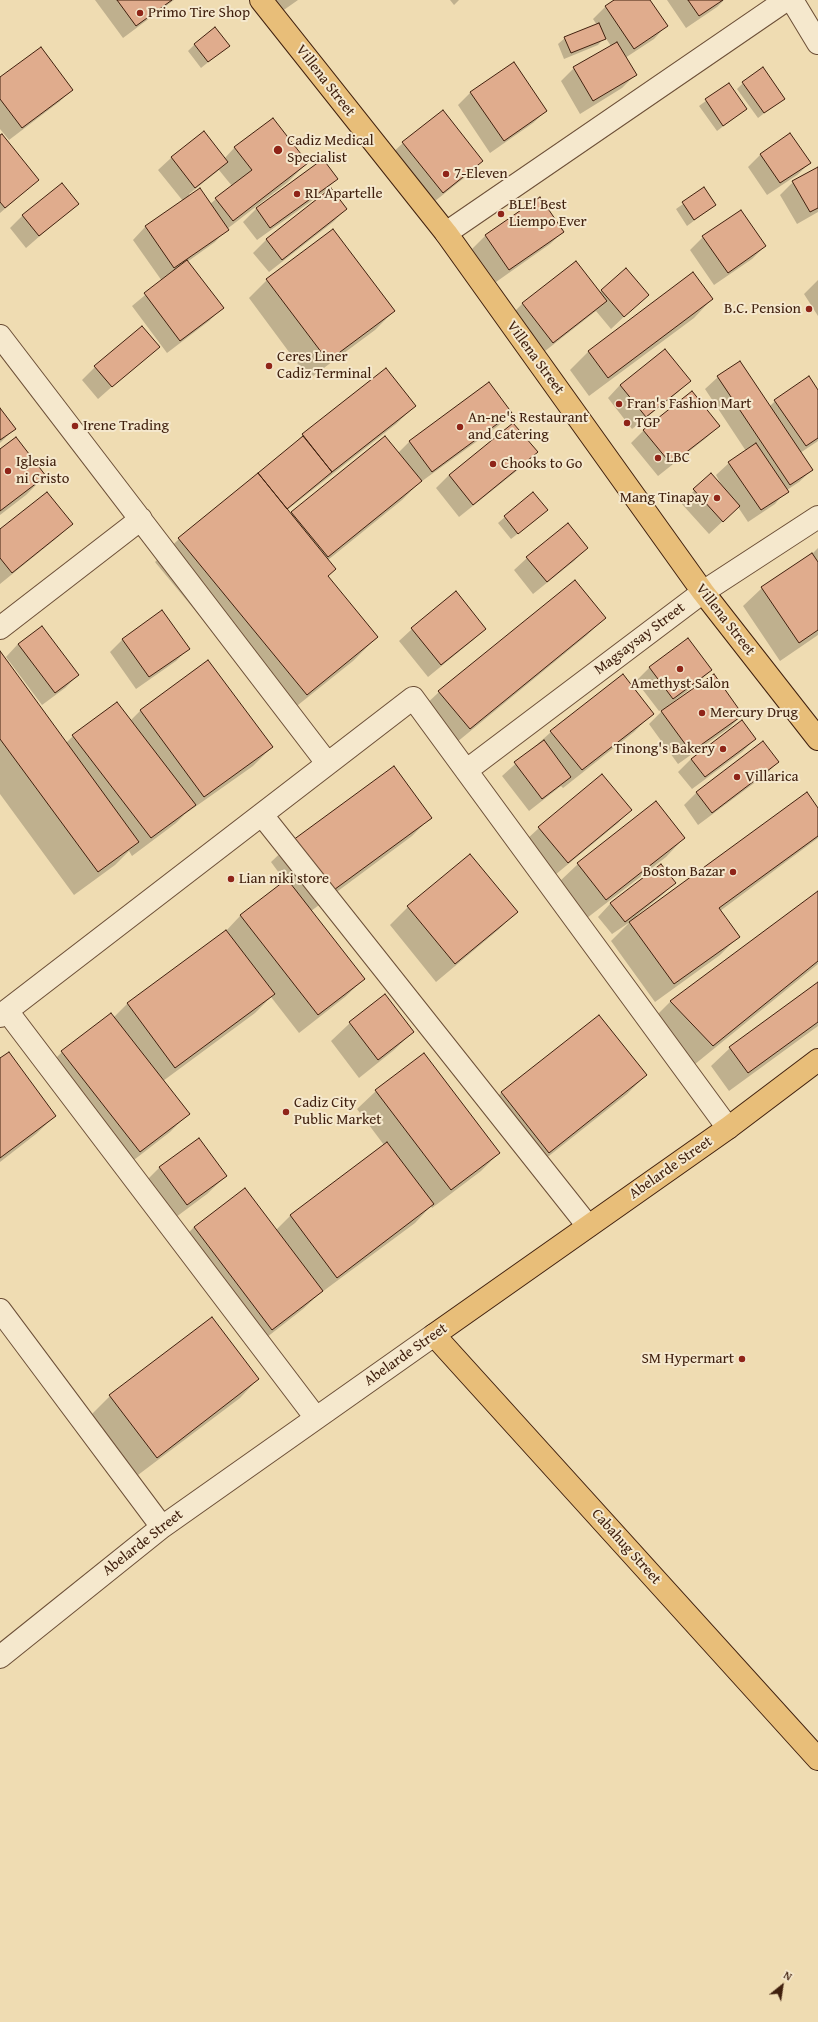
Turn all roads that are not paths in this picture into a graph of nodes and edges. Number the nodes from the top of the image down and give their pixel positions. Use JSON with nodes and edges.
{"nodes":[{"id":1,"x":261,"y":0,"type":"edge"},
{"id":2,"x":786,"y":0,"type":"edge"},
{"id":3,"x":792,"y":0,"type":"edge"},
{"id":4,"x":818,"y":43,"type":"edge"},
{"id":5,"x":446,"y":233,"type":"junction"},
{"id":6,"x":0,"y":336,"type":"edge"},
{"id":7,"x":818,"y":517,"type":"edge"},
{"id":8,"x":141,"y":519,"type":"junction"},
{"id":9,"x":703,"y":592,"type":"junction"},
{"id":10,"x":0,"y":628,"type":"edge"},
{"id":11,"x":818,"y":739,"type":"edge"},
{"id":12,"x":327,"y":763,"type":"junction"},
{"id":13,"x":467,"y":770,"type":"junction"},
{"id":14,"x":262,"y":815,"type":"junction"},
{"id":15,"x":3,"y":1013,"type":"edge"},
{"id":16,"x":818,"y":1060,"type":"edge"},
{"id":17,"x":728,"y":1128,"type":"junction"},
{"id":18,"x":588,"y":1226,"type":"junction"},
{"id":19,"x":0,"y":1310,"type":"edge"},
{"id":20,"x":434,"y":1335,"type":"junction"},
{"id":21,"x":316,"y":1418,"type":"junction"},
{"id":22,"x":162,"y":1527,"type":"junction"},
{"id":23,"x":0,"y":1657,"type":"edge"},
{"id":24,"x":818,"y":1759,"type":"edge"}],
"edges":[{"from":1,"to":5,"type":"main road","name":"Villena Street"},
{"from":2,"to":5,"type":"street"},
{"from":3,"to":4,"type":"street"},
{"from":5,"to":9,"type":"main road","name":"Villena Street"},
{"from":6,"to":8,"type":"street"},
{"from":7,"to":9,"type":"street","name":"Magsaysay Street"},
{"from":8,"to":10,"type":"street"},
{"from":8,"to":12,"type":"street"},
{"from":9,"to":11,"type":"main road","name":"Villena Street"},
{"from":9,"to":13,"type":"street","name":"Magsaysay Street"},
{"from":12,"to":13,"type":"street"},
{"from":12,"to":14,"type":"street"},
{"from":13,"to":17,"type":"street"},
{"from":14,"to":15,"type":"street"},
{"from":14,"to":18,"type":"street"},
{"from":15,"to":21,"type":"street"},
{"from":16,"to":17,"type":"main road","name":"Abelarde Street"},
{"from":17,"to":18,"type":"main road","name":"Abelarde Street"},
{"from":18,"to":20,"type":"main road","name":"Abelarde Street"},
{"from":19,"to":22,"type":"street"},
{"from":20,"to":21,"type":"street","name":"Abelarde Street"},
{"from":20,"to":24,"type":"main road","name":"Cabahug Street"},
{"from":21,"to":22,"type":"street","name":"Abelarde Street"},
{"from":22,"to":23,"type":"street","name":"Abelarde Street"}]}
